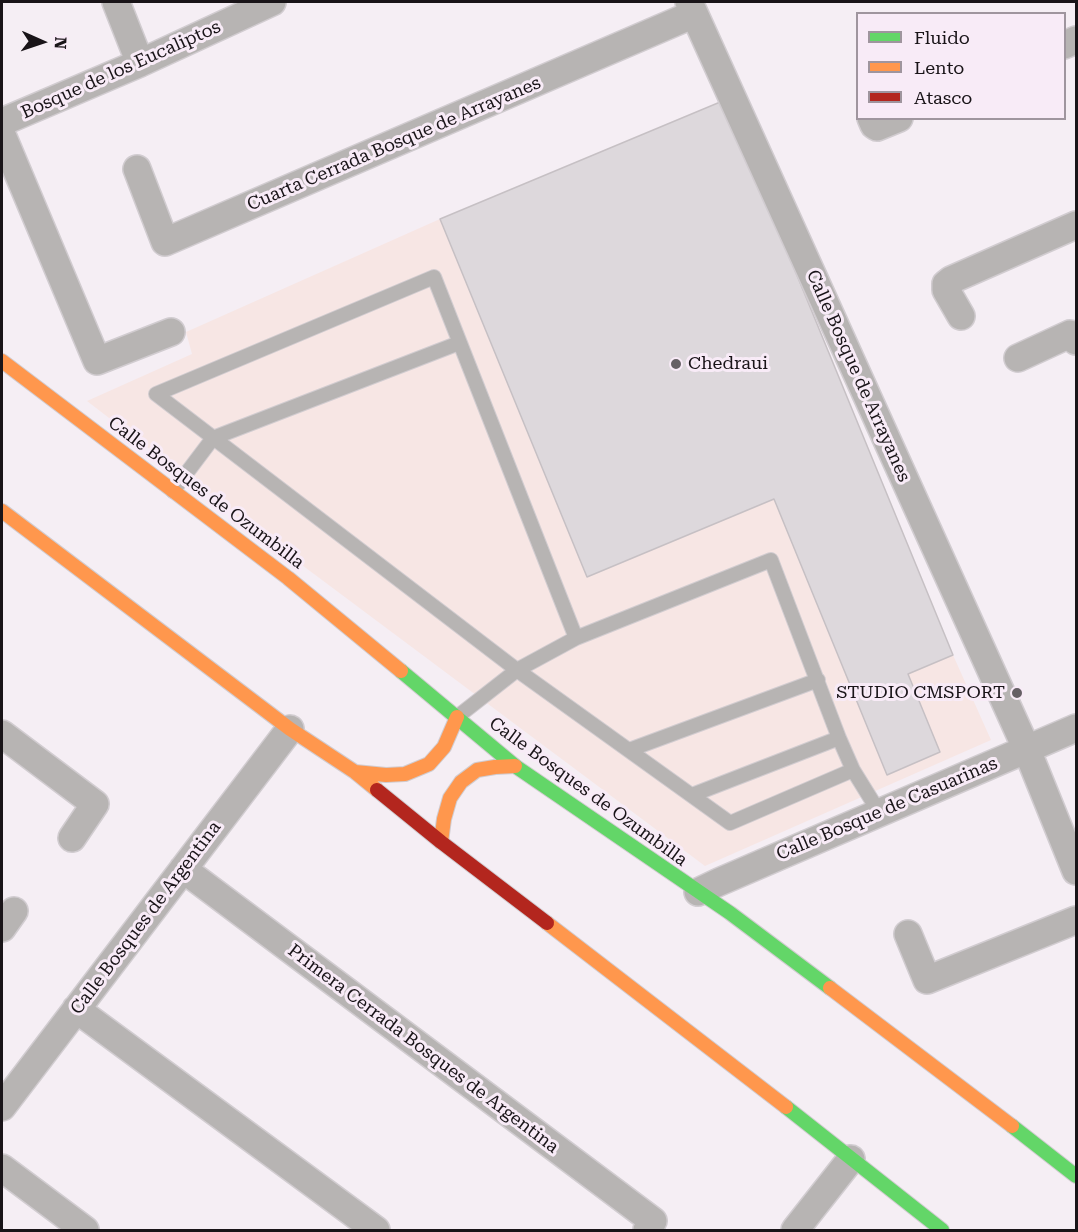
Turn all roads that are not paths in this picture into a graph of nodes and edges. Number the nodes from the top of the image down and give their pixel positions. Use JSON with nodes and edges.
{"nodes":[{"id":1,"x":116,"y":2,"type":"edge"},
{"id":2,"x":272,"y":2,"type":"edge"},
{"id":3,"x":692,"y":8,"type":"edge"},
{"id":4,"x":140,"y":63,"type":"junction"},
{"id":5,"x":872,"y":120,"type":"edge"},
{"id":6,"x":894,"y":120,"type":"edge"},
{"id":7,"x":2,"y":122,"type":"edge"},
{"id":8,"x":2,"y":135,"type":"edge"},
{"id":9,"x":137,"y":169,"type":"dead end"},
{"id":10,"x":1077,"y":225,"type":"edge"},
{"id":11,"x":961,"y":316,"type":"dead end"},
{"id":12,"x":171,"y":332,"type":"dead end"},
{"id":13,"x":1077,"y":341,"type":"edge"},
{"id":14,"x":459,"y":343,"type":"junction"},
{"id":15,"x":1018,"y":358,"type":"dead end"},
{"id":16,"x":2,"y":361,"type":"edge"},
{"id":17,"x":213,"y":438,"type":"junction"},
{"id":18,"x":173,"y":491,"type":"junction"},
{"id":19,"x":2,"y":511,"type":"edge"},
{"id":20,"x":576,"y":639,"type":"junction"},
{"id":21,"x":517,"y":670,"type":"junction"},
{"id":22,"x":818,"y":680,"type":"junction"},
{"id":23,"x":457,"y":717,"type":"junction"},
{"id":24,"x":1077,"y":728,"type":"edge"},
{"id":25,"x":290,"y":729,"type":"junction"},
{"id":26,"x":2,"y":734,"type":"edge"},
{"id":27,"x":839,"y":738,"type":"junction"},
{"id":28,"x":629,"y":750,"type":"junction"},
{"id":29,"x":1027,"y":750,"type":"junction"},
{"id":30,"x":515,"y":766,"type":"junction"},
{"id":31,"x":853,"y":770,"type":"junction"},
{"id":32,"x":356,"y":772,"type":"junction"},
{"id":33,"x":692,"y":795,"type":"junction"},
{"id":34,"x":879,"y":812,"type":"junction"},
{"id":35,"x":72,"y":838,"type":"dead end"},
{"id":36,"x":441,"y":842,"type":"junction"},
{"id":37,"x":183,"y":869,"type":"junction"},
{"id":38,"x":1077,"y":871,"type":"edge"},
{"id":39,"x":698,"y":892,"type":"junction"},
{"id":40,"x":1077,"y":920,"type":"edge"},
{"id":41,"x":908,"y":934,"type":"dead end"},
{"id":42,"x":76,"y":1010,"type":"junction"},
{"id":43,"x":2,"y":1107,"type":"edge"},
{"id":44,"x":850,"y":1159,"type":"junction"},
{"id":45,"x":2,"y":1168,"type":"edge"},
{"id":46,"x":1077,"y":1176,"type":"edge"},
{"id":47,"x":85,"y":1230,"type":"edge"},
{"id":48,"x":376,"y":1230,"type":"edge"},
{"id":49,"x":647,"y":1230,"type":"edge"},
{"id":50,"x":795,"y":1230,"type":"edge"},
{"id":51,"x":942,"y":1230,"type":"edge"}],
"edges":[{"from":1,"to":4,"type":"street"},
{"from":2,"to":4,"type":"street","name":"Bosque de los Eucaliptos"},
{"from":3,"to":9,"type":"street","name":"Cuarta Cerrada Bosque de Arrayanes"},
{"from":3,"to":29,"type":"street","name":"Calle Bosque de Arrayanes"},
{"from":4,"to":7,"type":"street","name":"Bosque de los Eucaliptos"},
{"from":5,"to":6,"type":"street"},
{"from":8,"to":12,"type":"street"},
{"from":10,"to":11,"type":"street"},
{"from":13,"to":15,"type":"street"},
{"from":14,"to":17,"type":"lane"},
{"from":14,"to":17,"type":"lane"},
{"from":14,"to":20,"type":"lane"},
{"from":16,"to":18,"type":"main road","name":"Calle Bosques de Ozumbilla"},
{"from":17,"to":18,"type":"lane"},
{"from":17,"to":21,"type":"lane"},
{"from":18,"to":23,"type":"main road","name":"Calle Bosques de Ozumbilla"},
{"from":19,"to":25,"type":"main road"},
{"from":20,"to":21,"type":"lane"},
{"from":20,"to":22,"type":"lane"},
{"from":21,"to":23,"type":"lane"},
{"from":21,"to":28,"type":"lane"},
{"from":22,"to":27,"type":"lane"},
{"from":22,"to":28,"type":"lane"},
{"from":23,"to":30,"type":"main road","name":"Calle Bosques de Ozumbilla"},
{"from":23,"to":32,"type":"main road"},
{"from":24,"to":29,"type":"street","name":"Calle Bosque de Casuarinas"},
{"from":25,"to":32,"type":"main road"},
{"from":25,"to":37,"type":"street","name":"Calle Bosques de Argentina"},
{"from":26,"to":35,"type":"street"},
{"from":27,"to":31,"type":"lane"},
{"from":27,"to":33,"type":"lane"},
{"from":28,"to":33,"type":"lane"},
{"from":29,"to":34,"type":"street","name":"Calle Bosque de Casuarinas"},
{"from":29,"to":38,"type":"street","name":"Calle Bosque de Arrayanes"},
{"from":30,"to":36,"type":"main road"},
{"from":30,"to":39,"type":"main road","name":"Calle Bosques de Ozumbilla"},
{"from":31,"to":33,"type":"lane"},
{"from":31,"to":34,"type":"lane"},
{"from":32,"to":36,"type":"main road"},
{"from":34,"to":39,"type":"street","name":"Calle Bosque de Casuarinas"},
{"from":36,"to":44,"type":"main road"},
{"from":37,"to":42,"type":"street","name":"Calle Bosques de Argentina"},
{"from":37,"to":49,"type":"street","name":"Primera Cerrada Bosques de Argentina"},
{"from":39,"to":46,"type":"main road","name":"Calle Bosques de Ozumbilla"},
{"from":40,"to":41,"type":"street"},
{"from":42,"to":43,"type":"street","name":"Calle Bosques de Argentina"},
{"from":42,"to":48,"type":"street"},
{"from":44,"to":50,"type":"street"},
{"from":44,"to":51,"type":"main road"},
{"from":45,"to":47,"type":"street"}]}
